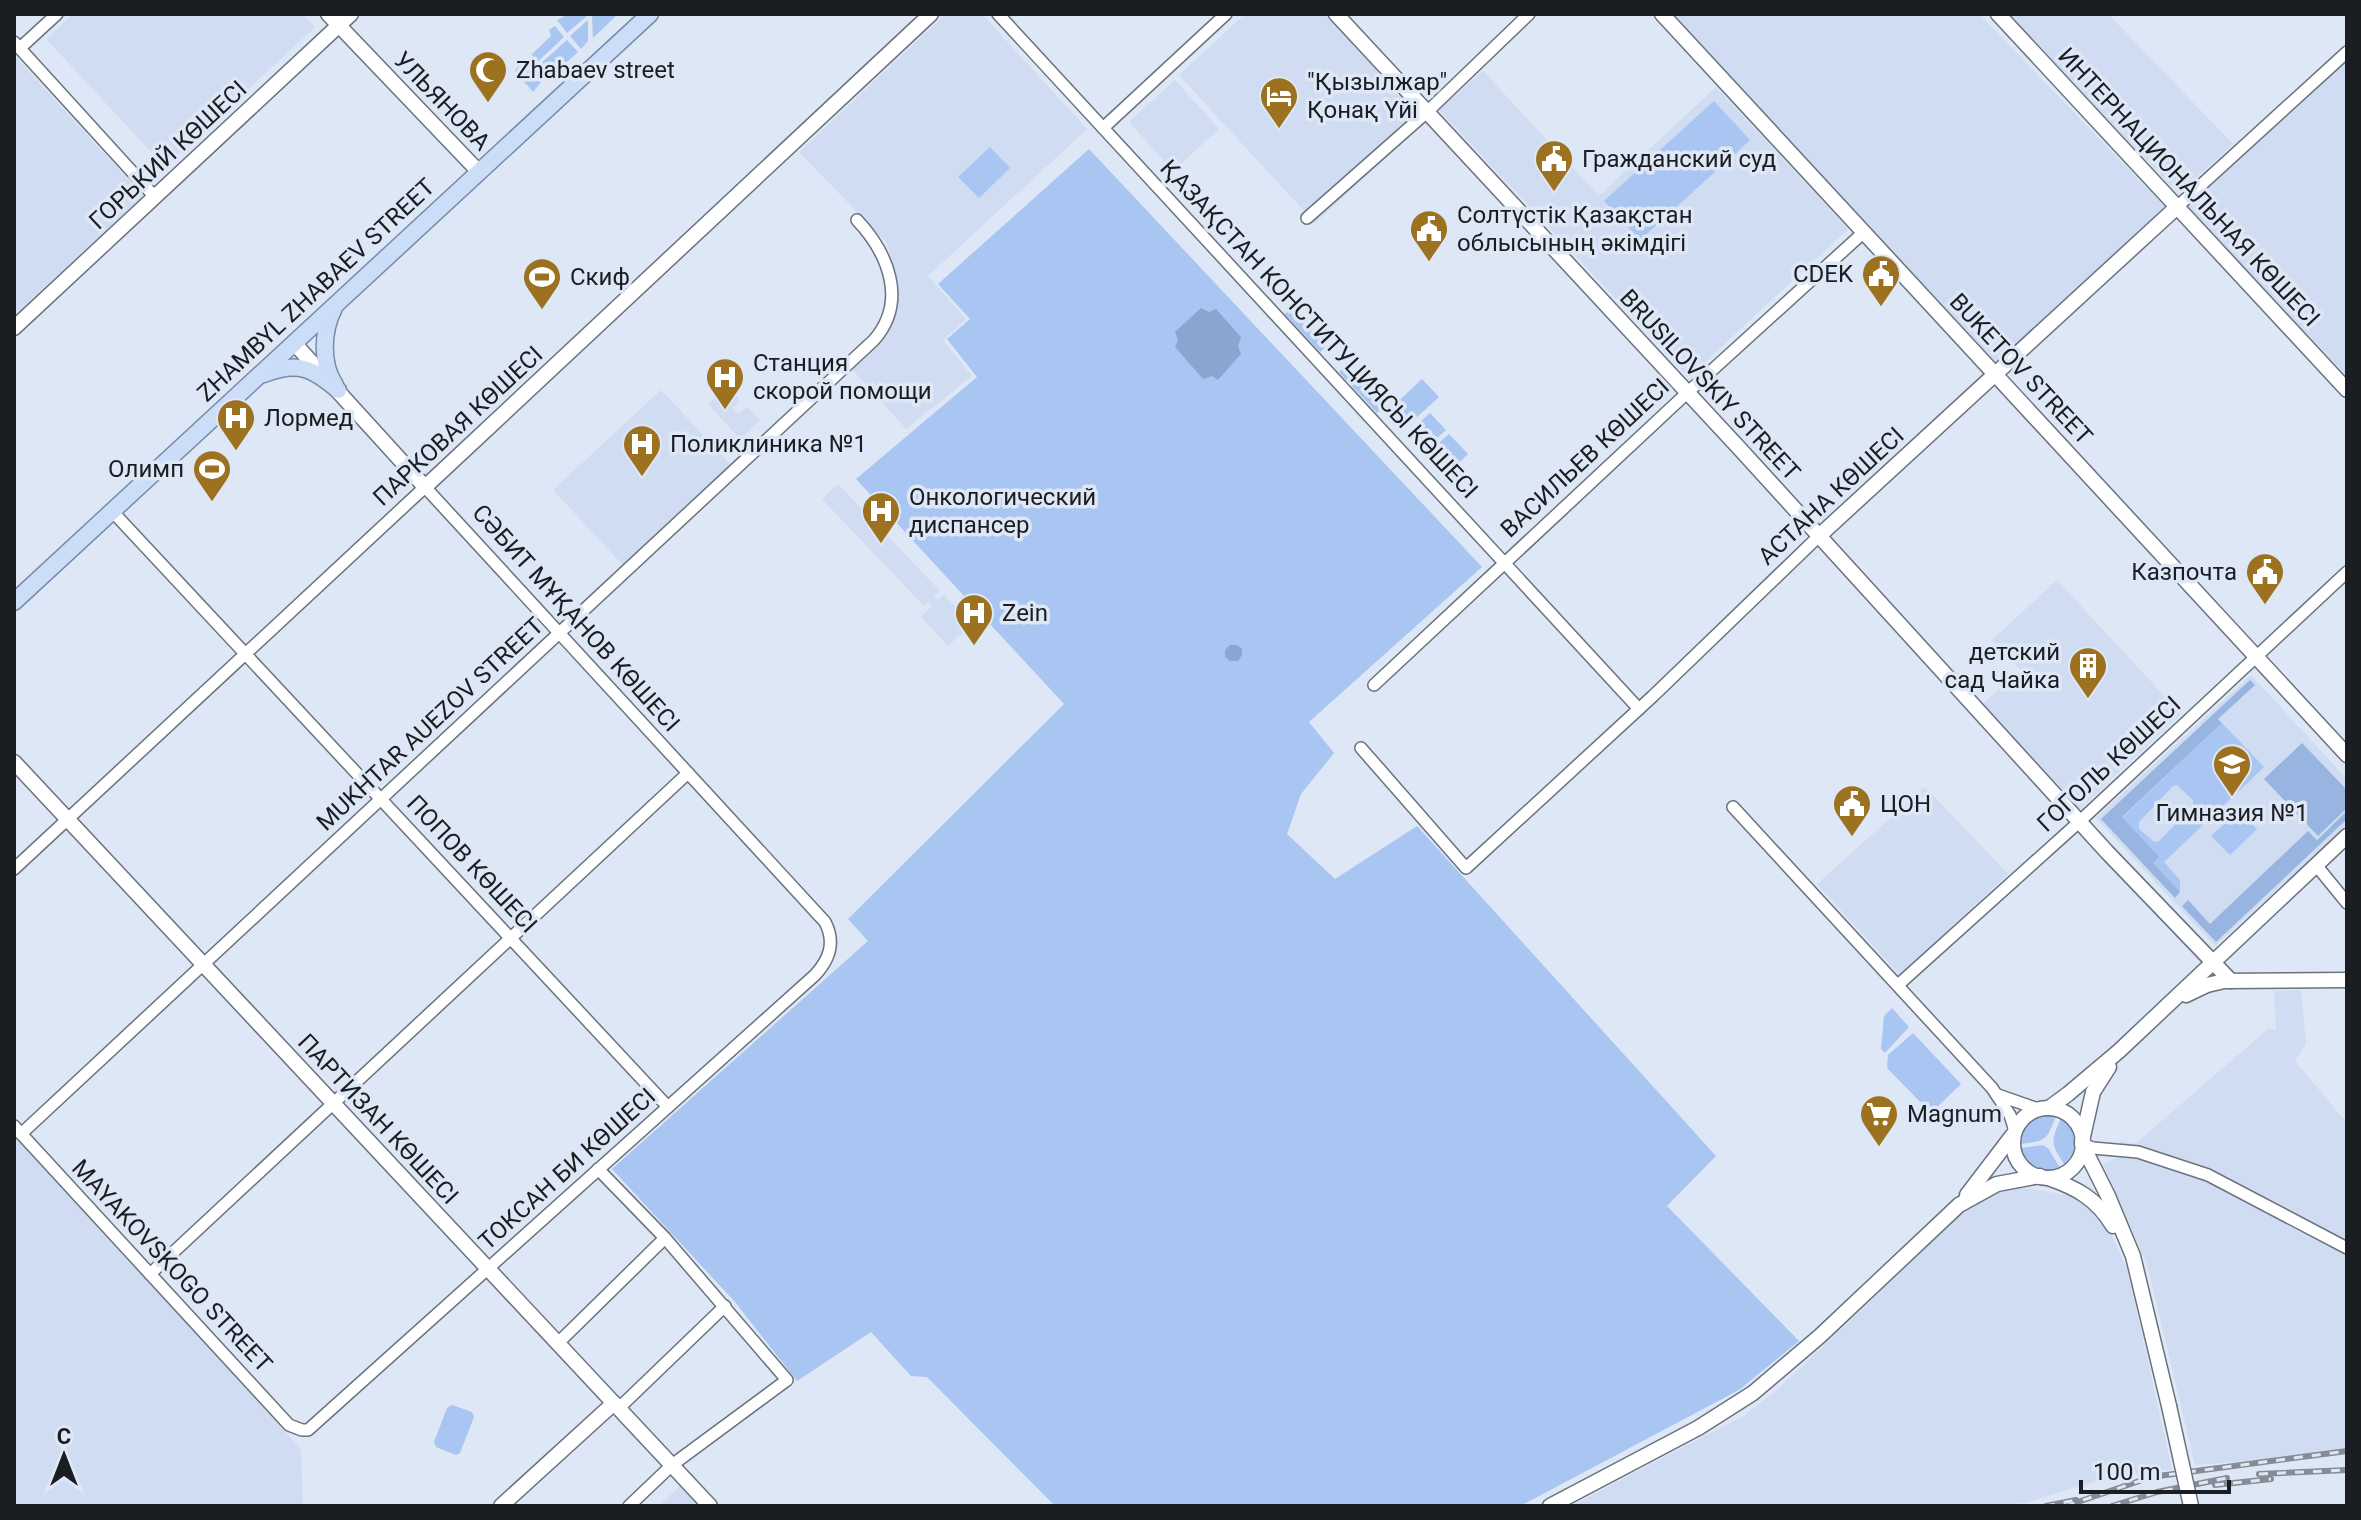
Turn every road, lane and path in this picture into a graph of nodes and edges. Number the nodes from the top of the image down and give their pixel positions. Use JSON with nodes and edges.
{"nodes":[{"id":1,"x":57,"y":14,"type":"edge"},
{"id":2,"x":351,"y":14,"type":"edge"},
{"id":3,"x":650,"y":14,"type":"edge"},
{"id":4,"x":931,"y":14,"type":"edge"},
{"id":5,"x":998,"y":14,"type":"edge"},
{"id":6,"x":1226,"y":14,"type":"edge"},
{"id":7,"x":1336,"y":14,"type":"edge"},
{"id":8,"x":1529,"y":14,"type":"edge"},
{"id":9,"x":1662,"y":14,"type":"edge"},
{"id":10,"x":1998,"y":14,"type":"edge"},
{"id":11,"x":334,"y":20,"type":"edge"},
{"id":12,"x":17,"y":45,"type":"edge"},
{"id":13,"x":2347,"y":52,"type":"edge"},
{"id":14,"x":1427,"y":112,"type":"junction"},
{"id":15,"x":1103,"y":128,"type":"junction"},
{"id":16,"x":479,"y":172,"type":"junction"},
{"id":17,"x":155,"y":197,"type":"junction"},
{"id":18,"x":2177,"y":207,"type":"junction"},
{"id":19,"x":1307,"y":218,"type":"dead end"},
{"id":20,"x":857,"y":220,"type":"dead end"},
{"id":21,"x":1864,"y":232,"type":"junction"},
{"id":22,"x":337,"y":303,"type":"junction"},
{"id":23,"x":14,"y":328,"type":"edge"},
{"id":24,"x":294,"y":343,"type":"junction"},
{"id":25,"x":1996,"y":374,"type":"junction"},
{"id":26,"x":252,"y":381,"type":"junction"},
{"id":27,"x":338,"y":390,"type":"junction"},
{"id":28,"x":2347,"y":390,"type":"edge"},
{"id":29,"x":1687,"y":393,"type":"junction"},
{"id":30,"x":425,"y":487,"type":"junction"},
{"id":31,"x":112,"y":511,"type":"junction"},
{"id":32,"x":1819,"y":536,"type":"junction"},
{"id":33,"x":1505,"y":563,"type":"junction"},
{"id":34,"x":2347,"y":572,"type":"edge"},
{"id":35,"x":14,"y":602,"type":"edge"},
{"id":36,"x":560,"y":633,"type":"junction"},
{"id":37,"x":246,"y":654,"type":"junction"},
{"id":38,"x":2257,"y":656,"type":"junction"},
{"id":39,"x":1374,"y":685,"type":"dead end"},
{"id":40,"x":1639,"y":709,"type":"junction"},
{"id":41,"x":1361,"y":748,"type":"dead end"},
{"id":42,"x":2347,"y":755,"type":"edge"},
{"id":43,"x":14,"y":762,"type":"edge"},
{"id":44,"x":688,"y":773,"type":"junction"},
{"id":45,"x":381,"y":799,"type":"junction"},
{"id":46,"x":1733,"y":807,"type":"dead end"},
{"id":47,"x":69,"y":820,"type":"junction"},
{"id":48,"x":2079,"y":822,"type":"junction"},
{"id":49,"x":2347,"y":836,"type":"edge"},
{"id":50,"x":2316,"y":865,"type":"junction"},
{"id":51,"x":14,"y":869,"type":"edge"},
{"id":52,"x":2347,"y":903,"type":"edge"},
{"id":53,"x":825,"y":922,"type":"joint"},
{"id":54,"x":511,"y":938,"type":"junction"},
{"id":55,"x":2229,"y":947,"type":"junction"},
{"id":56,"x":2212,"y":963,"type":"junction"},
{"id":57,"x":204,"y":964,"type":"junction"},
{"id":58,"x":2230,"y":980,"type":"junction"},
{"id":59,"x":2347,"y":980,"type":"edge"},
{"id":60,"x":1898,"y":985,"type":"junction"},
{"id":61,"x":2174,"y":1006,"type":"junction"},
{"id":62,"x":1998,"y":1094,"type":"junction"},
{"id":63,"x":334,"y":1103,"type":"junction"},
{"id":64,"x":668,"y":1107,"type":"junction"},
{"id":65,"x":2043,"y":1109,"type":"junction"},
{"id":66,"x":18,"y":1130,"type":"edge"},
{"id":67,"x":2015,"y":1132,"type":"junction"},
{"id":68,"x":2082,"y":1142,"type":"junction"},
{"id":69,"x":598,"y":1169,"type":"junction"},
{"id":70,"x":2042,"y":1177,"type":"junction"},
{"id":71,"x":1959,"y":1205,"type":"junction"},
{"id":72,"x":665,"y":1238,"type":"junction"},
{"id":73,"x":2347,"y":1248,"type":"edge"},
{"id":74,"x":2133,"y":1256,"type":"junction"},
{"id":75,"x":489,"y":1269,"type":"junction"},
{"id":76,"x":150,"y":1274,"type":"junction"},
{"id":77,"x":725,"y":1306,"type":"junction"},
{"id":78,"x":558,"y":1343,"type":"junction"},
{"id":79,"x":617,"y":1405,"type":"junction"},
{"id":80,"x":302,"y":1430,"type":"joint"},
{"id":81,"x":672,"y":1465,"type":"junction"},
{"id":82,"x":501,"y":1506,"type":"edge"},
{"id":83,"x":629,"y":1506,"type":"edge"},
{"id":84,"x":710,"y":1506,"type":"edge"},
{"id":85,"x":1550,"y":1506,"type":"edge"},
{"id":86,"x":2191,"y":1506,"type":"edge"}],
"edges":[{"from":1,"to":12,"type":"street"},
{"from":2,"to":11,"type":"main road","name":"ГОРЬКИЙ КӨШЕСІ"},
{"from":3,"to":16,"type":"main road","name":"ZHAMBYL ZHABAEV STREET"},
{"from":4,"to":30,"type":"main road","name":"ПАРКОВАЯ КӨШЕСІ"},
{"from":5,"to":15,"type":"street","name":"ҚАЗАҚСТАН КОНСТИТУЦИЯСЫ КӨШЕСІ"},
{"from":6,"to":15,"type":"street"},
{"from":7,"to":14,"type":"main road","name":"BRUSILOVSKIY STREET"},
{"from":8,"to":14,"type":"street"},
{"from":9,"to":21,"type":"main road","name":"BUKETOV STREET"},
{"from":10,"to":18,"type":"main road","name":"ИНТЕРНАЦИОНАЛЬНАЯ КӨШЕСІ"},
{"from":11,"to":16,"type":"main road","name":"УЛЬЯНОВА"},
{"from":11,"to":17,"type":"main road","name":"ГОРЬКИЙ КӨШЕСІ"},
{"from":12,"to":17,"type":"street"},
{"from":13,"to":18,"type":"street","name":"АСТАНА КӨШЕСІ"},
{"from":14,"to":19,"type":"street"},
{"from":14,"to":29,"type":"main road","name":"BRUSILOVSKIY STREET"},
{"from":15,"to":33,"type":"street","name":"ҚАЗАҚСТАН КОНСТИТУЦИЯСЫ КӨШЕСІ"},
{"from":16,"to":22,"type":"main road","name":"ZHAMBYL ZHABAEV STREET"},
{"from":17,"to":23,"type":"main road","name":"ГОРЬКИЙ КӨШЕСІ"},
{"from":18,"to":25,"type":"main road","name":"АСТАНА КӨШЕСІ"},
{"from":18,"to":28,"type":"main road","name":"ИНТЕРНАЦИОНАЛЬНАЯ КӨШЕСІ"},
{"from":20,"to":36,"type":"street","name":"MUKHTAR AUEZOV STREET"},
{"from":21,"to":25,"type":"main road","name":"BUKETOV STREET"},
{"from":21,"to":29,"type":"street","name":"ВАСИЛЬЕВ КӨШЕСІ"},
{"from":22,"to":24,"type":"main road","name":"ZHAMBYL ZHABAEV STREET"},
{"from":22,"to":27,"type":"main road"},
{"from":24,"to":26,"type":"main road","name":"ZHAMBYL ZHABAEV STREET"},
{"from":24,"to":27,"type":"main road","name":"СӘБИТ МҰҚАНОВ КӨШЕСІ"},
{"from":25,"to":32,"type":"main road","name":"АСТАНА КӨШЕСІ"},
{"from":25,"to":38,"type":"main road","name":"BUKETOV STREET"},
{"from":26,"to":27,"type":"main road"},
{"from":26,"to":31,"type":"main road","name":"ZHAMBYL ZHABAEV STREET"},
{"from":27,"to":30,"type":"main road","name":"СӘБИТ МҰҚАНОВ КӨШЕСІ"},
{"from":29,"to":32,"type":"main road","name":"BRUSILOVSKIY STREET"},
{"from":29,"to":33,"type":"street","name":"ВАСИЛЬЕВ КӨШЕСІ"},
{"from":30,"to":36,"type":"street","name":"СӘБИТ МҰҚАНОВ КӨШЕСІ"},
{"from":30,"to":37,"type":"street","name":"ПАРКОВАЯ КӨШЕСІ"},
{"from":31,"to":35,"type":"main road","name":"ZHAMBYL ZHABAEV STREET"},
{"from":31,"to":37,"type":"street","name":"ПОПОВ КӨШЕСІ"},
{"from":32,"to":40,"type":"street","name":"АСТАНА КӨШЕСІ"},
{"from":32,"to":48,"type":"main road","name":"BRUSILOVSKIY STREET"},
{"from":33,"to":39,"type":"street","name":"ВАСИЛЬЕВ КӨШЕСІ"},
{"from":33,"to":40,"type":"street","name":"ҚАЗАҚСТАН КОНСТИТУЦИЯСЫ КӨШЕСІ"},
{"from":34,"to":38,"type":"street","name":"ГОГОЛЬ КӨШЕСІ"},
{"from":36,"to":44,"type":"street","name":"СӘБИТ МҰҚАНОВ КӨШЕСІ"},
{"from":36,"to":45,"type":"street","name":"MUKHTAR AUEZOV STREET"},
{"from":37,"to":45,"type":"street","name":"ПОПОВ КӨШЕСІ"},
{"from":37,"to":47,"type":"street","name":"ПАРКОВАЯ КӨШЕСІ"},
{"from":38,"to":42,"type":"main road","name":"BUKETOV STREET"},
{"from":38,"to":48,"type":"street","name":"ГОГОЛЬ КӨШЕСІ"},
{"from":40,"to":41,"type":"street","name":"АСТАНА КӨШЕСІ"},
{"from":43,"to":47,"type":"main road","name":"ПАРТИЗАН КӨШЕСІ"},
{"from":44,"to":53,"type":"street","name":"СӘБИТ МҰҚАНОВ КӨШЕСІ"},
{"from":44,"to":54,"type":"street"},
{"from":45,"to":54,"type":"street","name":"ПОПОВ КӨШЕСІ"},
{"from":45,"to":57,"type":"street","name":"MUKHTAR AUEZOV STREET"},
{"from":46,"to":60,"type":"street"},
{"from":47,"to":51,"type":"street","name":"ПАРКОВАЯ КӨШЕСІ"},
{"from":47,"to":57,"type":"main road","name":"ПАРТИЗАН КӨШЕСІ"},
{"from":48,"to":56,"type":"main road","name":"BRUSILOVSKIY STREET"},
{"from":48,"to":60,"type":"street","name":"ГОГОЛЬ КӨШЕСІ"},
{"from":49,"to":50,"type":"main road"},
{"from":50,"to":52,"type":"street"},
{"from":50,"to":55,"type":"main road"},
{"from":53,"to":64,"type":"street","name":"ТОКСАН БИ КӨШЕСІ"},
{"from":54,"to":63,"type":"street"},
{"from":54,"to":64,"type":"street","name":"ПОПОВ КӨШЕСІ"},
{"from":55,"to":56,"type":"main road"},
{"from":55,"to":58,"type":"main road"},
{"from":56,"to":58,"type":"main road","name":"BRUSILOVSKIY STREET"},
{"from":56,"to":61,"type":"main road"},
{"from":56,"to":65,"type":"main road"},
{"from":57,"to":63,"type":"main road","name":"ПАРТИЗАН КӨШЕСІ"},
{"from":57,"to":66,"type":"street","name":"MUKHTAR AUEZOV STREET"},
{"from":58,"to":59,"type":"main road"},
{"from":58,"to":61,"type":"main road"},
{"from":60,"to":62,"type":"street"},
{"from":61,"to":68,"type":"main road"},
{"from":62,"to":65,"type":"street"},
{"from":62,"to":67,"type":"street"},
{"from":63,"to":75,"type":"main road","name":"ПАРТИЗАН КӨШЕСІ"},
{"from":63,"to":76,"type":"street"},
{"from":64,"to":69,"type":"street","name":"ТОКСАН БИ КӨШЕСІ"},
{"from":65,"to":67,"type":"main road"},
{"from":65,"to":68,"type":"main road"},
{"from":66,"to":76,"type":"street","name":"MAYAKOVSKOGO STREET"},
{"from":67,"to":70,"type":"main road"},
{"from":67,"to":71,"type":"main road"},
{"from":68,"to":70,"type":"main road"},
{"from":68,"to":73,"type":"street"},
{"from":68,"to":74,"type":"main road"},
{"from":69,"to":72,"type":"street"},
{"from":69,"to":75,"type":"street","name":"ТОКСАН БИ КӨШЕСІ"},
{"from":70,"to":71,"type":"main road"},
{"from":70,"to":74,"type":"main road"},
{"from":71,"to":85,"type":"main road"},
{"from":72,"to":77,"type":"street"},
{"from":72,"to":78,"type":"street"},
{"from":74,"to":86,"type":"main road","bridge":true},
{"from":75,"to":78,"type":"main road","name":"ПАРТИЗАН КӨШЕСІ"},
{"from":75,"to":80,"type":"street","name":"ТОКСАН БИ КӨШЕСІ"},
{"from":76,"to":80,"type":"street","name":"MAYAKOVSKOGO STREET"},
{"from":77,"to":79,"type":"street"},
{"from":77,"to":81,"type":"street"},
{"from":78,"to":79,"type":"main road","name":"ПАРТИЗАН КӨШЕСІ"},
{"from":79,"to":81,"type":"main road","name":"ПАРТИЗАН КӨШЕСІ"},
{"from":79,"to":82,"type":"main road"},
{"from":81,"to":83,"type":"street"},
{"from":81,"to":84,"type":"main road","name":"ПАРТИЗАН КӨШЕСІ"}]}
